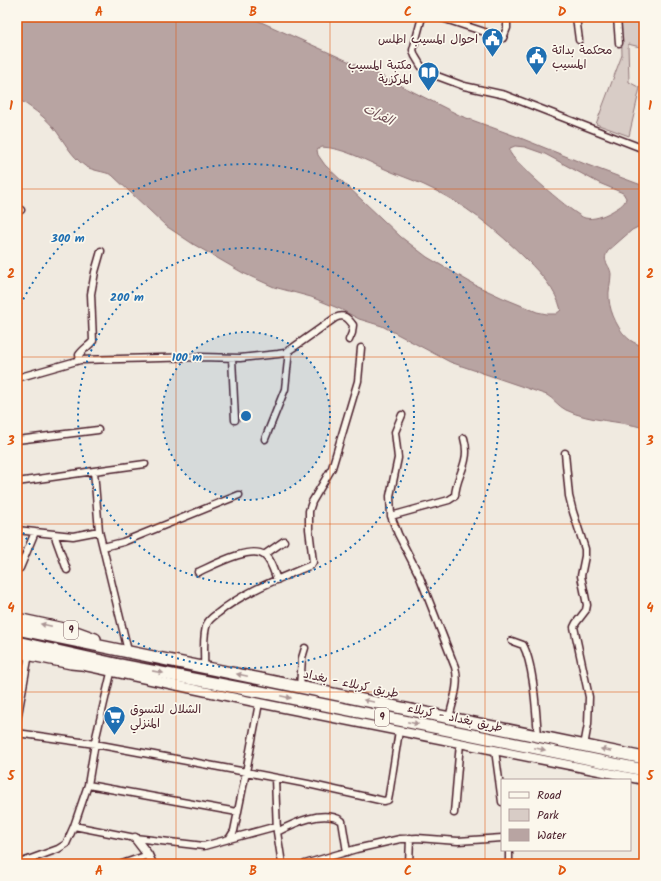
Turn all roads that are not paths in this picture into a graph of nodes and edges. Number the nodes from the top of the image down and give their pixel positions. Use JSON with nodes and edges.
{"nodes":[{"id":1,"x":422,"y":17,"type":"edge"},
{"id":2,"x":439,"y":17,"type":"edge"},
{"id":3,"x":507,"y":17,"type":"edge"},
{"id":4,"x":576,"y":17,"type":"edge"},
{"id":5,"x":617,"y":17,"type":"edge"},
{"id":6,"x":579,"y":40,"type":"dead end"},
{"id":7,"x":619,"y":43,"type":"dead end"},
{"id":8,"x":644,"y":149,"type":"edge"},
{"id":9,"x":101,"y":251,"type":"dead end"},
{"id":10,"x":348,"y":340,"type":"dead end"},
{"id":11,"x":361,"y":348,"type":"dead end"},
{"id":12,"x":289,"y":350,"type":"junction"},
{"id":13,"x":232,"y":358,"type":"junction"},
{"id":14,"x":80,"y":360,"type":"junction"},
{"id":15,"x":17,"y":378,"type":"edge"},
{"id":16,"x":402,"y":415,"type":"dead end"},
{"id":17,"x":235,"y":420,"type":"dead end"},
{"id":18,"x":98,"y":430,"type":"dead end"},
{"id":19,"x":464,"y":438,"type":"dead end"},
{"id":20,"x":265,"y":439,"type":"dead end"},
{"id":21,"x":17,"y":440,"type":"edge"},
{"id":22,"x":565,"y":452,"type":"dead end"},
{"id":23,"x":145,"y":464,"type":"dead end"},
{"id":24,"x":94,"y":471,"type":"junction"},
{"id":25,"x":17,"y":482,"type":"edge"},
{"id":26,"x":239,"y":495,"type":"dead end"},
{"id":27,"x":391,"y":516,"type":"junction"},
{"id":28,"x":17,"y":530,"type":"edge"},
{"id":29,"x":35,"y":532,"type":"junction"},
{"id":30,"x":99,"y":532,"type":"junction"},
{"id":31,"x":54,"y":534,"type":"junction"},
{"id":32,"x":284,"y":541,"type":"dead end"},
{"id":33,"x":102,"y":547,"type":"junction"},
{"id":34,"x":264,"y":555,"type":"junction"},
{"id":35,"x":20,"y":568,"type":"dead end"},
{"id":36,"x":66,"y":570,"type":"dead end"},
{"id":37,"x":198,"y":572,"type":"dead end"},
{"id":38,"x":277,"y":580,"type":"junction"},
{"id":39,"x":17,"y":619,"type":"edge"},
{"id":40,"x":17,"y":629,"type":"edge"},
{"id":41,"x":512,"y":641,"type":"dead end"},
{"id":42,"x":17,"y":642,"type":"edge"},
{"id":43,"x":305,"y":648,"type":"dead end"},
{"id":44,"x":126,"y":650,"type":"junction"},
{"id":45,"x":17,"y":652,"type":"edge"},
{"id":46,"x":29,"y":654,"type":"junction"},
{"id":47,"x":71,"y":663,"type":"junction"},
{"id":48,"x":120,"y":665,"type":"junction"},
{"id":49,"x":201,"y":666,"type":"junction"},
{"id":50,"x":220,"y":670,"type":"junction"},
{"id":51,"x":111,"y":673,"type":"junction"},
{"id":52,"x":192,"y":678,"type":"junction"},
{"id":53,"x":217,"y":683,"type":"junction"},
{"id":54,"x":300,"y":687,"type":"junction"},
{"id":55,"x":259,"y":703,"type":"junction"},
{"id":56,"x":448,"y":718,"type":"junction"},
{"id":57,"x":17,"y":720,"type":"edge"},
{"id":58,"x":400,"y":731,"type":"junction"},
{"id":59,"x":17,"y":733,"type":"edge"},
{"id":60,"x":538,"y":736,"type":"junction"},
{"id":61,"x":460,"y":743,"type":"junction"},
{"id":62,"x":95,"y":744,"type":"junction"},
{"id":63,"x":584,"y":746,"type":"junction"},
{"id":64,"x":495,"y":750,"type":"junction"},
{"id":65,"x":644,"y":758,"type":"edge"},
{"id":66,"x":644,"y":770,"type":"edge"},
{"id":67,"x":246,"y":772,"type":"junction"},
{"id":68,"x":275,"y":778,"type":"junction"},
{"id":69,"x":644,"y":780,"type":"edge"},
{"id":70,"x":88,"y":785,"type":"junction"},
{"id":71,"x":501,"y":795,"type":"edge"},
{"id":72,"x":237,"y":812,"type":"junction"},
{"id":73,"x":454,"y":813,"type":"dead end"},
{"id":74,"x":74,"y":826,"type":"junction"},
{"id":75,"x":277,"y":829,"type":"junction"},
{"id":76,"x":134,"y":838,"type":"junction"},
{"id":77,"x":410,"y":838,"type":"junction"},
{"id":78,"x":501,"y":838,"type":"edge"},
{"id":79,"x":229,"y":839,"type":"junction"},
{"id":80,"x":509,"y":851,"type":"edge"},
{"id":81,"x":347,"y":852,"type":"junction"},
{"id":82,"x":148,"y":855,"type":"junction"},
{"id":83,"x":17,"y":864,"type":"edge"},
{"id":84,"x":122,"y":864,"type":"edge"},
{"id":85,"x":152,"y":864,"type":"edge"},
{"id":86,"x":282,"y":864,"type":"edge"},
{"id":87,"x":305,"y":864,"type":"edge"},
{"id":88,"x":409,"y":864,"type":"edge"},
{"id":89,"x":509,"y":864,"type":"edge"}],
"edges":[{"from":1,"to":8,"type":"street"},
{"from":2,"to":3,"type":"street"},
{"from":4,"to":6,"type":"street"},
{"from":5,"to":7,"type":"street"},
{"from":9,"to":14,"type":"street"},
{"from":10,"to":12,"type":"street"},
{"from":11,"to":38,"type":"street"},
{"from":12,"to":13,"type":"street"},
{"from":12,"to":20,"type":"street"},
{"from":13,"to":14,"type":"street"},
{"from":13,"to":17,"type":"street"},
{"from":14,"to":15,"type":"street"},
{"from":16,"to":27,"type":"street"},
{"from":18,"to":21,"type":"street"},
{"from":19,"to":27,"type":"street"},
{"from":22,"to":63,"type":"street"},
{"from":23,"to":24,"type":"street"},
{"from":24,"to":25,"type":"street"},
{"from":24,"to":30,"type":"street"},
{"from":26,"to":33,"type":"street"},
{"from":27,"to":56,"type":"street"},
{"from":28,"to":29,"type":"street"},
{"from":29,"to":31,"type":"street"},
{"from":29,"to":35,"type":"street"},
{"from":30,"to":31,"type":"street"},
{"from":30,"to":33,"type":"street"},
{"from":31,"to":36,"type":"street"},
{"from":32,"to":34,"type":"street"},
{"from":33,"to":44,"type":"street"},
{"from":34,"to":37,"type":"street"},
{"from":34,"to":38,"type":"street"},
{"from":38,"to":49,"type":"street"},
{"from":44,"to":39,"type":"highway","number":"9","one_way":true},
{"from":40,"to":44,"type":"highway","number":"9"},
{"from":41,"to":60,"type":"street"},
{"from":42,"to":48,"type":"highway","number":"9"},
{"from":43,"to":54,"type":"street"},
{"from":44,"to":49,"type":"highway","name":"طريق كربلاء - بغداد","number":"9"},
{"from":45,"to":46,"type":"highway","number":"9"},
{"from":46,"to":47,"type":"highway","number":"9"},
{"from":46,"to":57,"type":"street"},
{"from":47,"to":48,"type":"highway","number":"9"},
{"from":47,"to":51,"type":"main road"},
{"from":48,"to":52,"type":"highway","name":"طريق بغداد - كربلاء","number":"9","one_way":true},
{"from":49,"to":50,"type":"highway","name":"طريق كربلاء - بغداد","number":"9"},
{"from":49,"to":52,"type":"highway"},
{"from":50,"to":53,"type":"highway"},
{"from":54,"to":50,"type":"highway","name":"طريق كربلاء - بغداد","number":"9","one_way":true},
{"from":51,"to":55,"type":"main road"},
{"from":51,"to":62,"type":"street"},
{"from":52,"to":53,"type":"highway","name":"طريق بغداد - كربلاء","number":"9"},
{"from":53,"to":66,"type":"highway","name":"طريق بغداد - كربلاء","number":"9","one_way":true},
{"from":56,"to":54,"type":"highway","name":"طريق كربلاء - بغداد","number":"9","one_way":true},
{"from":55,"to":58,"type":"main road"},
{"from":55,"to":67,"type":"street"},
{"from":56,"to":60,"type":"highway","name":"طريق كربلاء - بغداد","number":"9"},
{"from":58,"to":61,"type":"main road"},
{"from":58,"to":68,"type":"street"},
{"from":59,"to":62,"type":"street"},
{"from":60,"to":63,"type":"highway","name":"طريق كربلاء - بغداد","number":"9"},
{"from":61,"to":64,"type":"main road"},
{"from":61,"to":73,"type":"street"},
{"from":62,"to":67,"type":"street"},
{"from":62,"to":70,"type":"street"},
{"from":65,"to":63,"type":"highway","name":"طريق كربلاء - بغداد","number":"9","one_way":true},
{"from":64,"to":69,"type":"main road"},
{"from":64,"to":71,"type":"street"},
{"from":67,"to":68,"type":"street"},
{"from":67,"to":72,"type":"street"},
{"from":68,"to":75,"type":"street"},
{"from":70,"to":72,"type":"street"},
{"from":70,"to":74,"type":"street"},
{"from":72,"to":79,"type":"street"},
{"from":74,"to":76,"type":"street"},
{"from":74,"to":83,"type":"street"},
{"from":75,"to":79,"type":"street"},
{"from":75,"to":81,"type":"street"},
{"from":75,"to":86,"type":"street"},
{"from":76,"to":79,"type":"street"},
{"from":76,"to":82,"type":"main road"},
{"from":77,"to":78,"type":"street"},
{"from":77,"to":81,"type":"street"},
{"from":77,"to":88,"type":"street"},
{"from":80,"to":89,"type":"street"},
{"from":81,"to":87,"type":"street"},
{"from":82,"to":84,"type":"street"},
{"from":82,"to":85,"type":"main road"}]}
